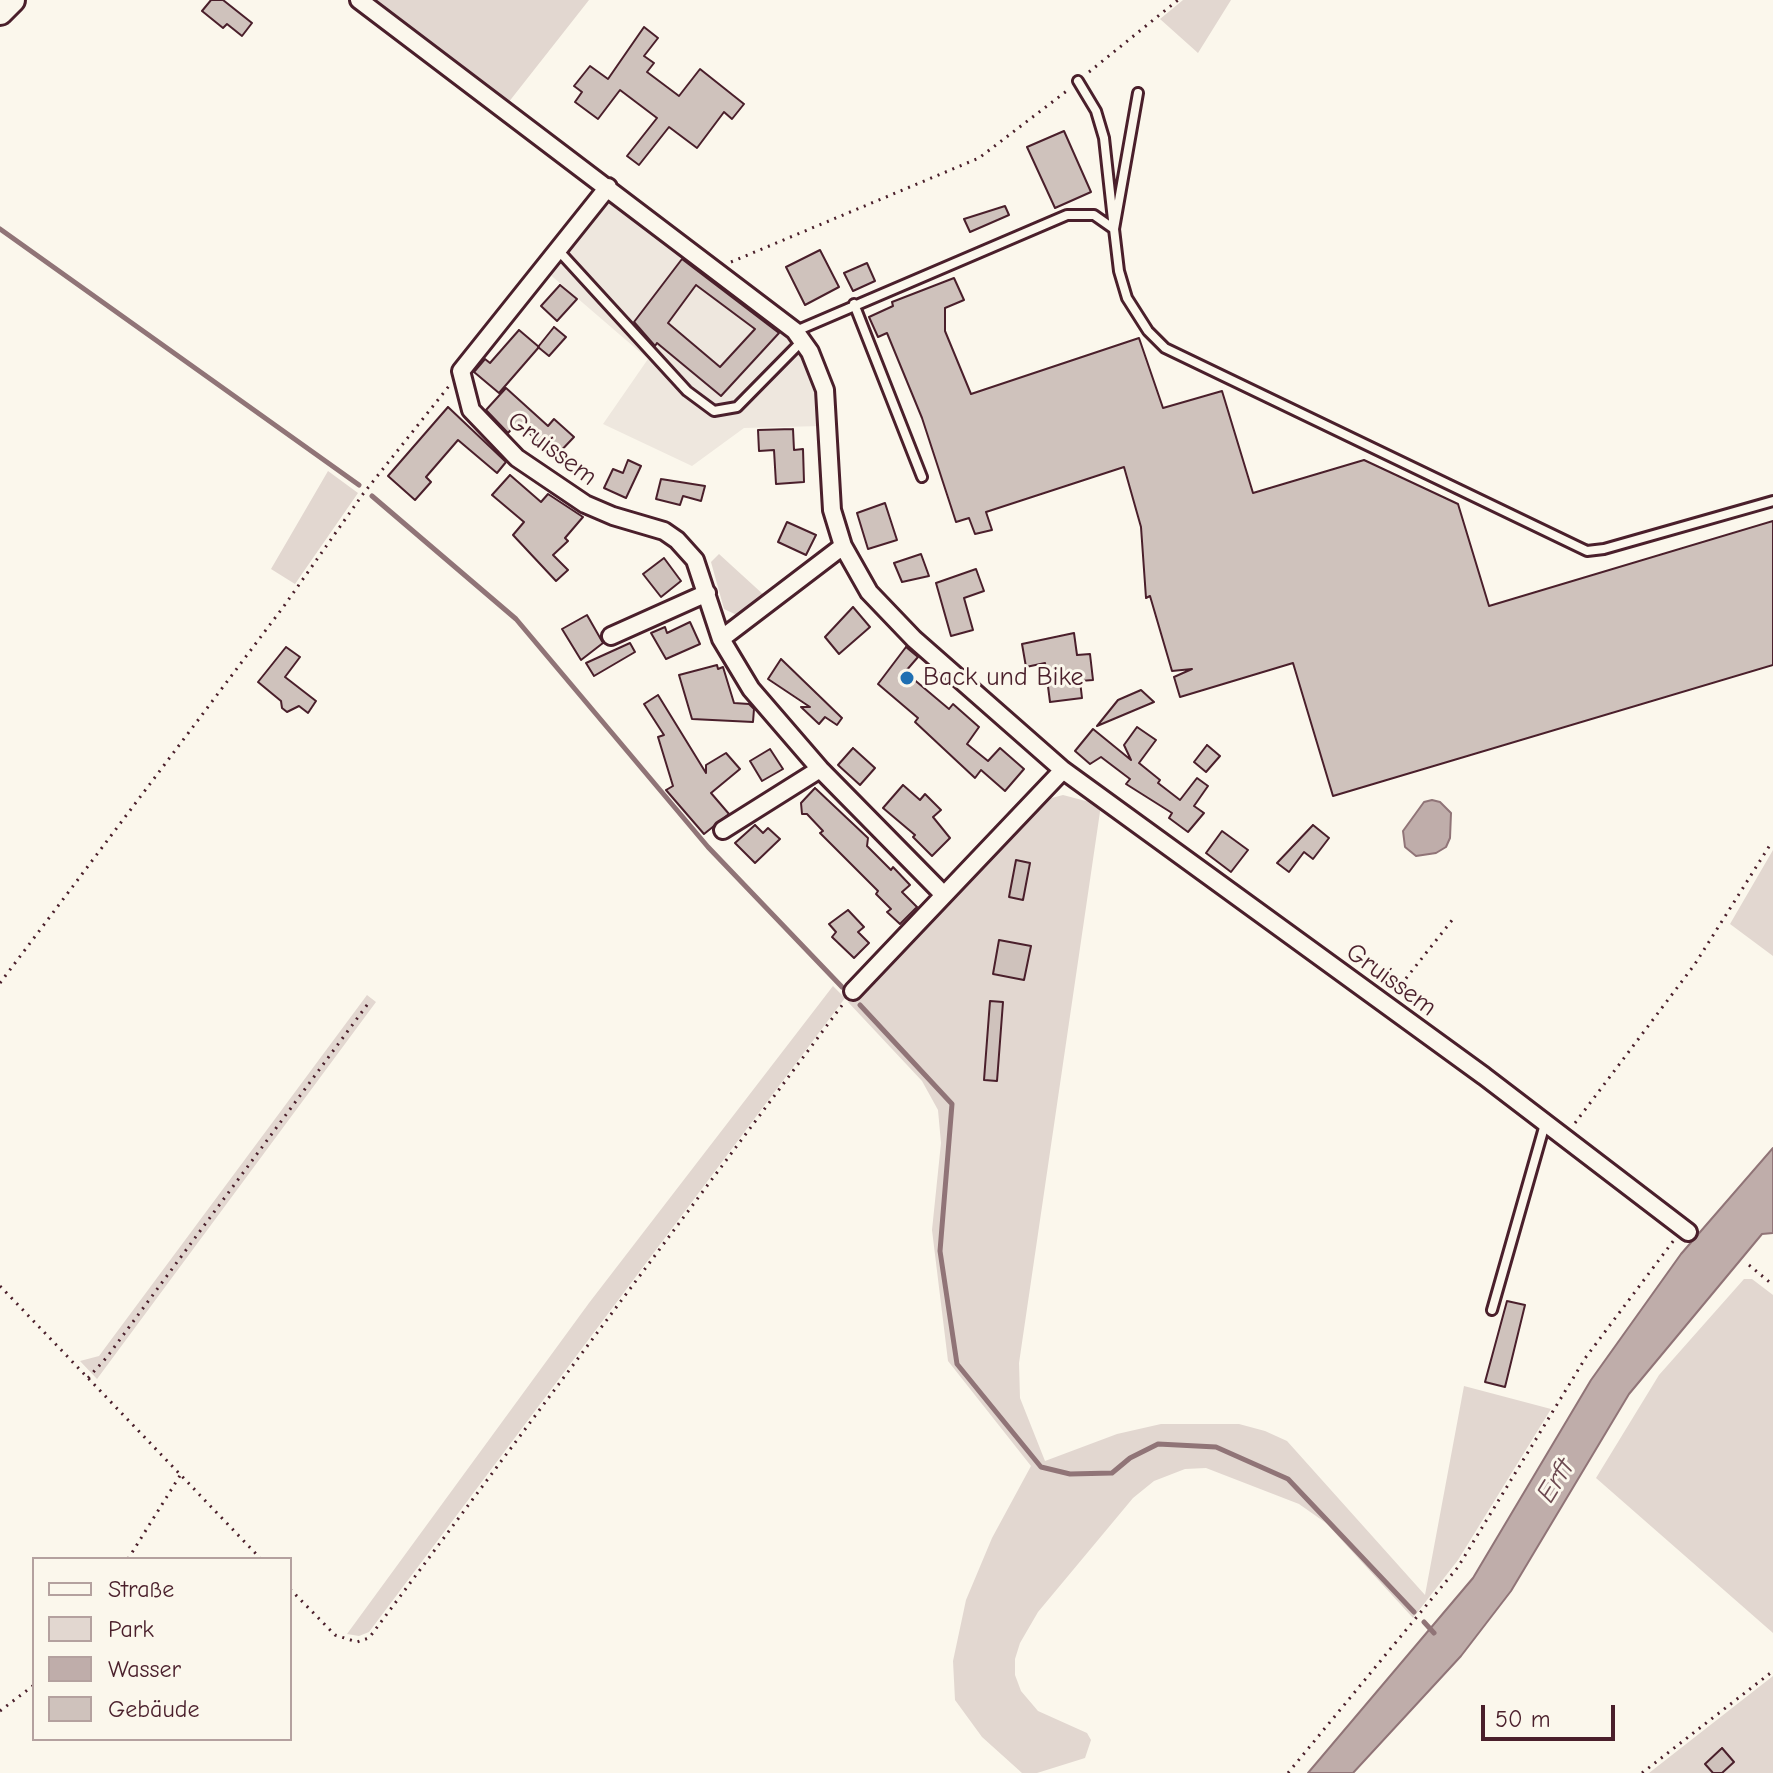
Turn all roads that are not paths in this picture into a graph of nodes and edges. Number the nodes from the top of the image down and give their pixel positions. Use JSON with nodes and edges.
{"nodes":[{"id":1,"x":12,"y":0,"type":"edge"},
{"id":2,"x":359,"y":0,"type":"edge"},
{"id":3,"x":0,"y":12,"type":"edge"},
{"id":4,"x":1078,"y":81,"type":"road end"},
{"id":5,"x":1138,"y":93,"type":"dead end"},
{"id":6,"x":608,"y":187,"type":"junction"},
{"id":7,"x":1114,"y":229,"type":"junction"},
{"id":8,"x":557,"y":249,"type":"junction"},
{"id":9,"x":854,"y":304,"type":"junction"},
{"id":10,"x":799,"y":336,"type":"junction"},
{"id":11,"x":922,"y":477,"type":"dead end"},
{"id":12,"x":1773,"y":501,"type":"edge"},
{"id":13,"x":843,"y":546,"type":"junction"},
{"id":14,"x":707,"y":593,"type":"junction"},
{"id":15,"x":611,"y":636,"type":"dead end"},
{"id":16,"x":721,"y":639,"type":"junction"},
{"id":17,"x":820,"y":769,"type":"junction"},
{"id":18,"x":1063,"y":770,"type":"junction"},
{"id":19,"x":723,"y":830,"type":"dead end"},
{"id":20,"x":943,"y":894,"type":"junction"},
{"id":21,"x":853,"y":991,"type":"road end"},
{"id":22,"x":1545,"y":1124,"type":"junction"},
{"id":23,"x":1684,"y":1230,"type":"road end"},
{"id":24,"x":1492,"y":1310,"type":"dead end"}],
"edges":[{"from":1,"to":3,"type":"main road"},
{"from":2,"to":6,"type":"street","name":"Gruissem"},
{"from":4,"to":7,"type":"lane"},
{"from":5,"to":7,"type":"lane"},
{"from":6,"to":8,"type":"street"},
{"from":6,"to":10,"type":"street","name":"Gruissem"},
{"from":7,"to":9,"type":"lane"},
{"from":7,"to":12,"type":"lane"},
{"from":8,"to":10,"type":"lane"},
{"from":8,"to":14,"type":"street","name":"Gruissem"},
{"from":9,"to":10,"type":"lane"},
{"from":9,"to":11,"type":"lane"},
{"from":10,"to":13,"type":"street","name":"Gruissem"},
{"from":13,"to":16,"type":"street"},
{"from":13,"to":18,"type":"street","name":"Gruissem"},
{"from":14,"to":15,"type":"street"},
{"from":14,"to":16,"type":"street","name":"Gruissem"},
{"from":16,"to":17,"type":"street","name":"Gruissem"},
{"from":17,"to":19,"type":"street"},
{"from":17,"to":20,"type":"street","name":"Gruissem"},
{"from":18,"to":20,"type":"street"},
{"from":18,"to":22,"type":"street","name":"Gruissem"},
{"from":20,"to":21,"type":"street"},
{"from":22,"to":23,"type":"street","name":"Gruissem"},
{"from":22,"to":24,"type":"lane"}]}
